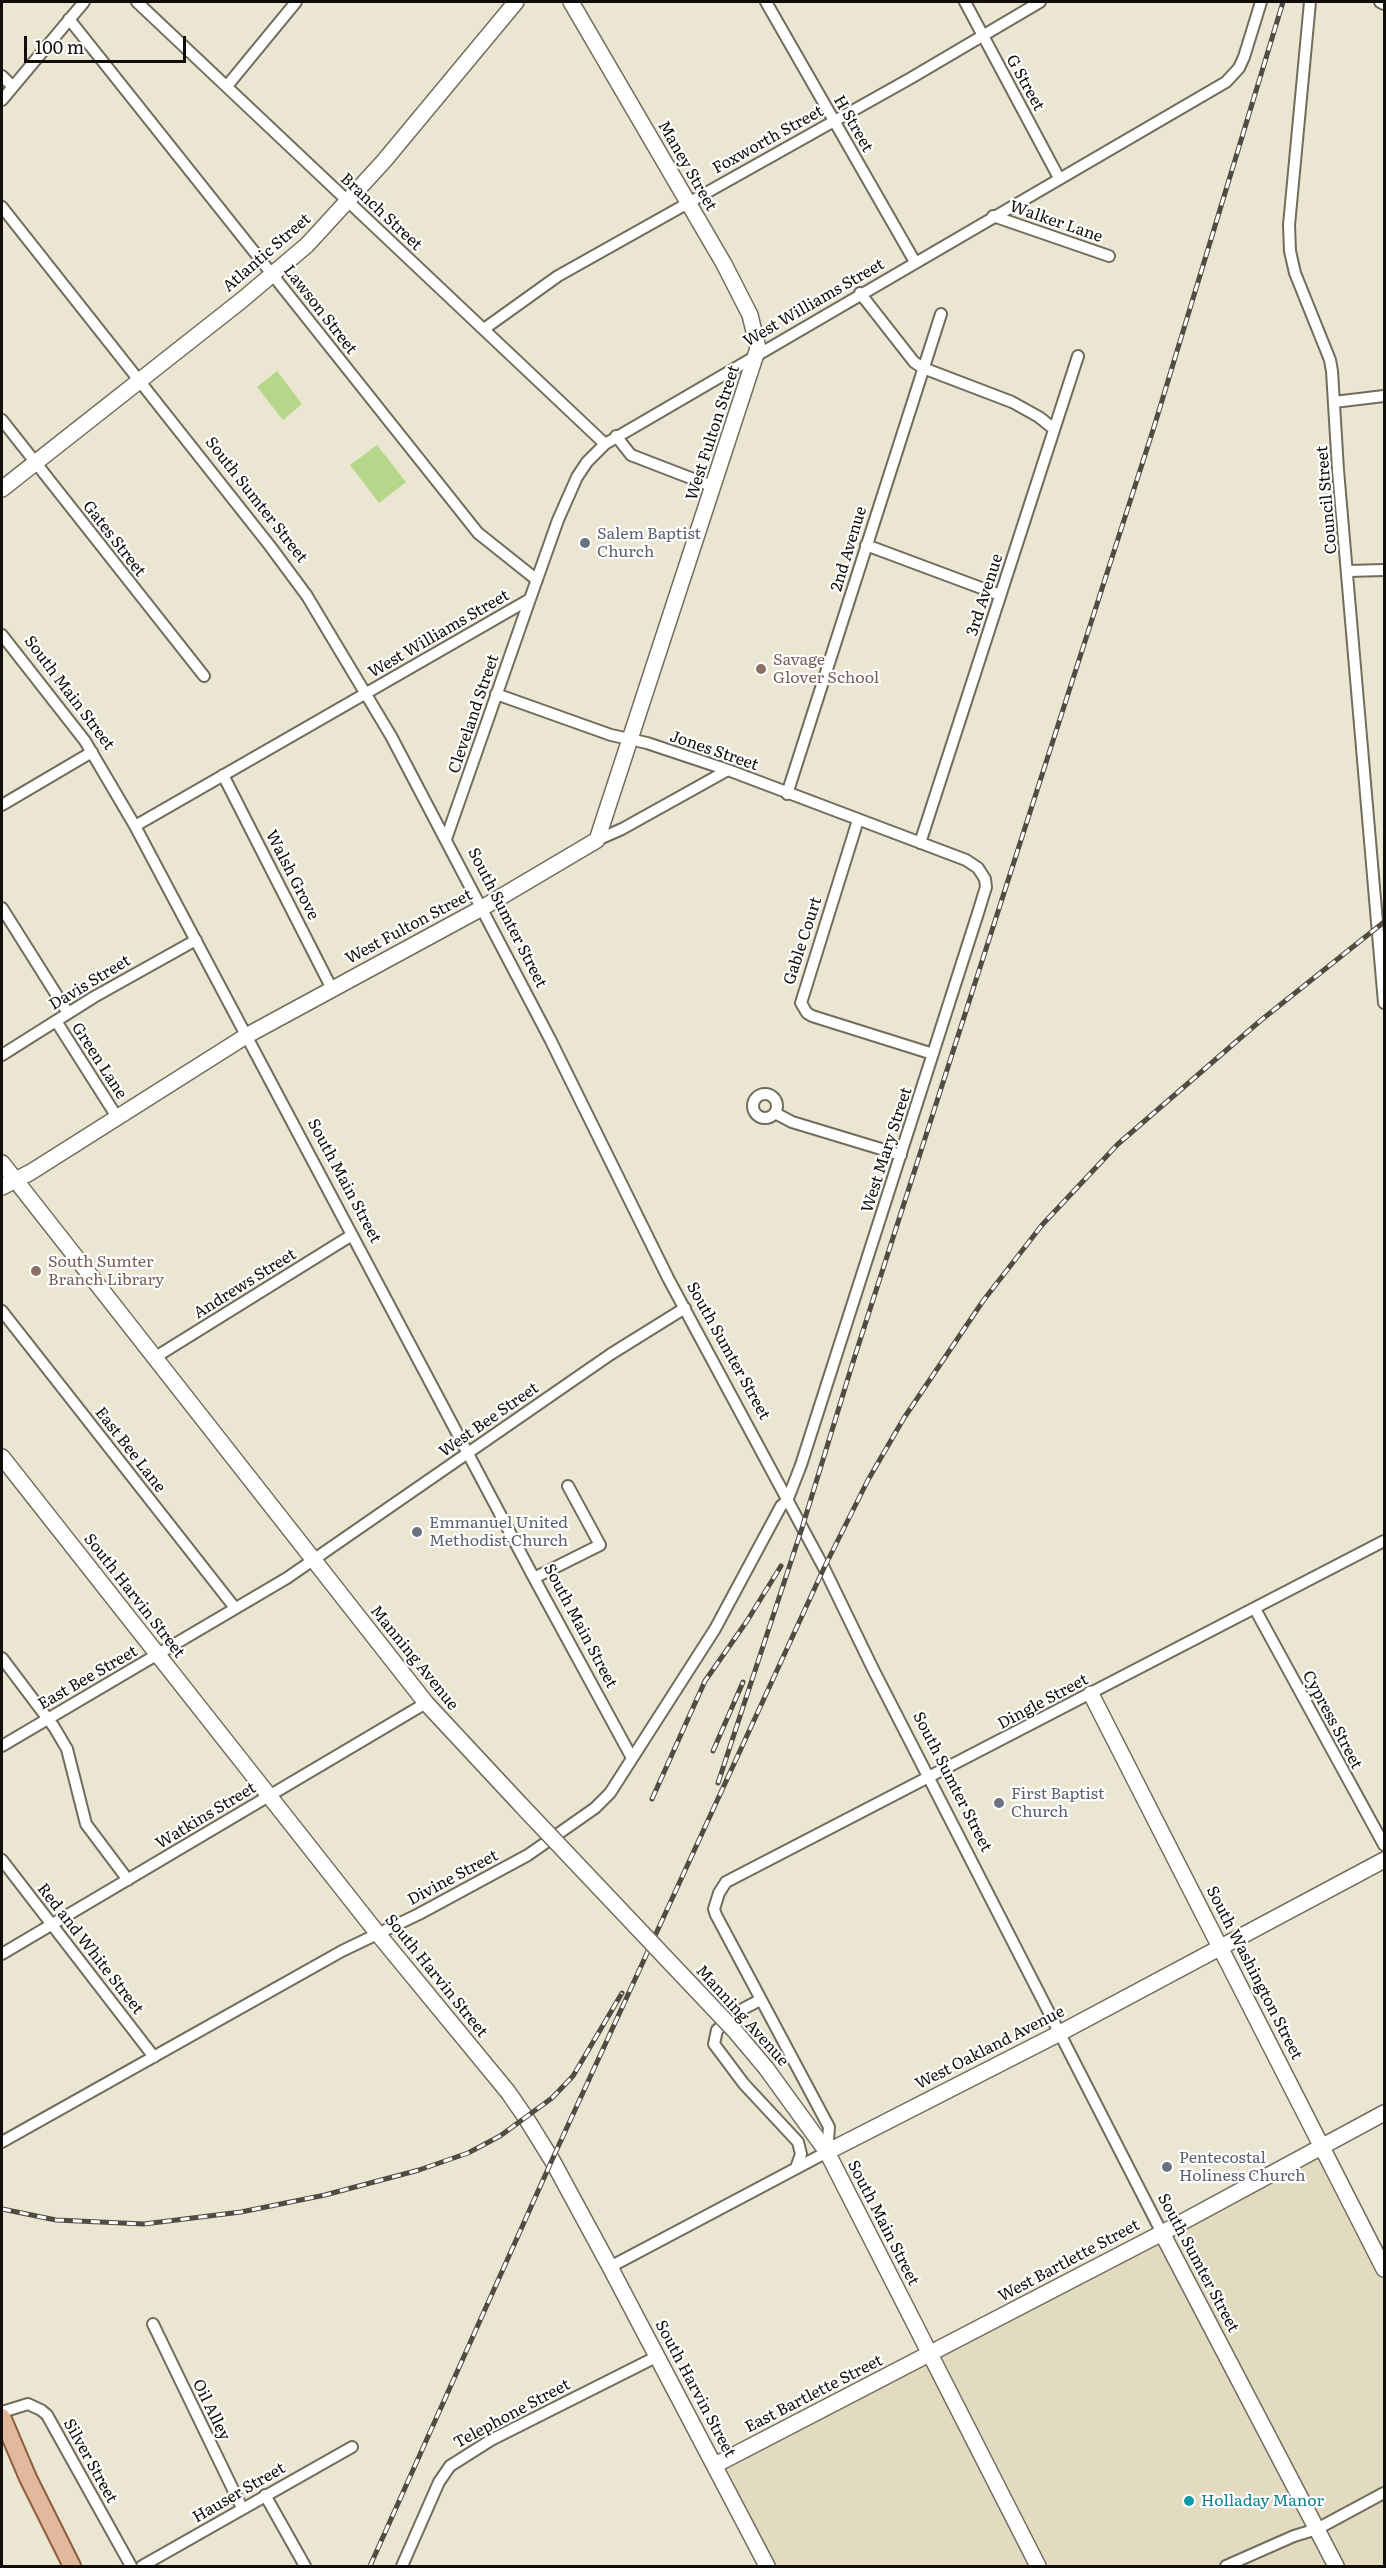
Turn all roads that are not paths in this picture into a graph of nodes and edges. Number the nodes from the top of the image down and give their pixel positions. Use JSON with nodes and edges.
{"nodes":[{"id":1,"x":84,"y":2,"type":"edge"},
{"id":2,"x":137,"y":2,"type":"edge"},
{"id":3,"x":296,"y":2,"type":"edge"},
{"id":4,"x":516,"y":2,"type":"edge"},
{"id":5,"x":571,"y":2,"type":"edge"},
{"id":6,"x":766,"y":2,"type":"edge"},
{"id":7,"x":965,"y":2,"type":"edge"},
{"id":8,"x":1040,"y":2,"type":"edge"},
{"id":9,"x":1261,"y":2,"type":"edge"},
{"id":10,"x":1310,"y":2,"type":"edge"},
{"id":11,"x":1380,"y":2,"type":"edge"},
{"id":12,"x":1384,"y":4,"type":"edge"},
{"id":13,"x":69,"y":19,"type":"junction"},
{"id":14,"x":983,"y":35,"type":"junction"},
{"id":15,"x":2,"y":76,"type":"edge"},
{"id":16,"x":227,"y":86,"type":"junction"},
{"id":17,"x":13,"y":87,"type":"junction"},
{"id":18,"x":2,"y":100,"type":"edge"},
{"id":19,"x":833,"y":120,"type":"junction"},
{"id":20,"x":1059,"y":178,"type":"junction"},
{"id":21,"x":349,"y":202,"type":"junction"},
{"id":22,"x":687,"y":202,"type":"junction"},
{"id":23,"x":2,"y":207,"type":"edge"},
{"id":24,"x":993,"y":216,"type":"junction"},
{"id":25,"x":1109,"y":256,"type":"dead end"},
{"id":26,"x":915,"y":262,"type":"junction"},
{"id":27,"x":273,"y":274,"type":"junction"},
{"id":28,"x":860,"y":293,"type":"junction"},
{"id":29,"x":941,"y":314,"type":"dead end"},
{"id":30,"x":484,"y":329,"type":"junction"},
{"id":31,"x":757,"y":354,"type":"junction"},
{"id":32,"x":1078,"y":356,"type":"dead end"},
{"id":33,"x":923,"y":368,"type":"junction"},
{"id":34,"x":139,"y":381,"type":"junction"},
{"id":35,"x":1384,"y":396,"type":"edge"},
{"id":36,"x":1334,"y":402,"type":"junction"},
{"id":37,"x":2,"y":420,"type":"edge"},
{"id":38,"x":1054,"y":429,"type":"junction"},
{"id":39,"x":616,"y":436,"type":"junction"},
{"id":40,"x":605,"y":444,"type":"junction"},
{"id":41,"x":35,"y":462,"type":"junction"},
{"id":42,"x":714,"y":487,"type":"junction"},
{"id":43,"x":2,"y":489,"type":"edge"},
{"id":44,"x":866,"y":545,"type":"junction"},
{"id":45,"x":1384,"y":570,"type":"edge"},
{"id":46,"x":1348,"y":571,"type":"junction"},
{"id":47,"x":537,"y":580,"type":"junction"},
{"id":48,"x":1000,"y":596,"type":"junction"},
{"id":49,"x":530,"y":599,"type":"junction"},
{"id":50,"x":2,"y":635,"type":"edge"},
{"id":51,"x":204,"y":676,"type":"dead end"},
{"id":52,"x":366,"y":693,"type":"junction"},
{"id":53,"x":496,"y":694,"type":"junction"},
{"id":54,"x":629,"y":739,"type":"junction"},
{"id":55,"x":92,"y":752,"type":"junction"},
{"id":56,"x":728,"y":770,"type":"junction"},
{"id":57,"x":224,"y":775,"type":"junction"},
{"id":58,"x":787,"y":794,"type":"junction"},
{"id":59,"x":2,"y":805,"type":"edge"},
{"id":60,"x":858,"y":820,"type":"junction"},
{"id":61,"x":135,"y":826,"type":"junction"},
{"id":62,"x":446,"y":839,"type":"junction"},
{"id":63,"x":597,"y":840,"type":"junction"},
{"id":64,"x":920,"y":843,"type":"junction"},
{"id":65,"x":1380,"y":902,"type":"edge"},
{"id":66,"x":2,"y":908,"type":"edge"},
{"id":67,"x":482,"y":908,"type":"junction"},
{"id":68,"x":196,"y":940,"type":"junction"},
{"id":69,"x":1382,"y":943,"type":"edge"},
{"id":70,"x":1383,"y":971,"type":"edge"},
{"id":71,"x":332,"y":989,"type":"junction"},
{"id":72,"x":1384,"y":1003,"type":"edge"},
{"id":73,"x":68,"y":1013,"type":"junction"},
{"id":74,"x":56,"y":1021,"type":"junction"},
{"id":75,"x":246,"y":1036,"type":"junction"},
{"id":76,"x":933,"y":1054,"type":"junction"},
{"id":77,"x":2,"y":1055,"type":"edge"},
{"id":78,"x":775,"y":1113,"type":"dead end"},
{"id":79,"x":117,"y":1117,"type":"junction"},
{"id":80,"x":901,"y":1155,"type":"junction"},
{"id":81,"x":2,"y":1163,"type":"edge"},
{"id":82,"x":8,"y":1184,"type":"edge"},
{"id":83,"x":352,"y":1235,"type":"junction"},
{"id":84,"x":685,"y":1308,"type":"junction"},
{"id":85,"x":2,"y":1311,"type":"edge"},
{"id":86,"x":154,"y":1358,"type":"junction"},
{"id":87,"x":468,"y":1453,"type":"junction"},
{"id":88,"x":2,"y":1457,"type":"edge"},
{"id":89,"x":568,"y":1486,"type":"dead end"},
{"id":90,"x":787,"y":1501,"type":"junction"},
{"id":91,"x":1384,"y":1541,"type":"edge"},
{"id":92,"x":313,"y":1561,"type":"junction"},
{"id":93,"x":534,"y":1578,"type":"junction"},
{"id":94,"x":235,"y":1608,"type":"junction"},
{"id":95,"x":1255,"y":1608,"type":"junction"},
{"id":96,"x":157,"y":1655,"type":"junction"},
{"id":97,"x":2,"y":1658,"type":"edge"},
{"id":98,"x":1091,"y":1694,"type":"junction"},
{"id":99,"x":426,"y":1703,"type":"junction"},
{"id":100,"x":48,"y":1719,"type":"junction"},
{"id":101,"x":2,"y":1746,"type":"edge"},
{"id":102,"x":632,"y":1758,"type":"junction"},
{"id":103,"x":929,"y":1778,"type":"junction"},
{"id":104,"x":268,"y":1796,"type":"junction"},
{"id":105,"x":1384,"y":1845,"type":"edge"},
{"id":106,"x":2,"y":1860,"type":"edge"},
{"id":107,"x":1384,"y":1860,"type":"edge"},
{"id":108,"x":129,"y":1880,"type":"junction"},
{"id":109,"x":718,"y":1893,"type":"joint"},
{"id":110,"x":52,"y":1924,"type":"junction"},
{"id":111,"x":378,"y":1934,"type":"junction"},
{"id":112,"x":1220,"y":1947,"type":"junction"},
{"id":113,"x":2,"y":1954,"type":"edge"},
{"id":114,"x":760,"y":2000,"type":"junction"},
{"id":115,"x":1060,"y":2033,"type":"junction"},
{"id":116,"x":154,"y":2056,"type":"junction"},
{"id":117,"x":1384,"y":2113,"type":"edge"},
{"id":118,"x":2,"y":2142,"type":"edge"},
{"id":119,"x":1322,"y":2147,"type":"junction"},
{"id":120,"x":827,"y":2152,"type":"junction"},
{"id":121,"x":796,"y":2168,"type":"junction"},
{"id":122,"x":1162,"y":2233,"type":"junction"},
{"id":123,"x":610,"y":2267,"type":"junction"},
{"id":124,"x":1384,"y":2269,"type":"edge"},
{"id":125,"x":153,"y":2324,"type":"dead end"},
{"id":126,"x":929,"y":2355,"type":"junction"},
{"id":127,"x":658,"y":2356,"type":"junction"},
{"id":128,"x":2,"y":2415,"type":"edge"},
{"id":129,"x":352,"y":2446,"type":"dead end"},
{"id":130,"x":714,"y":2465,"type":"junction"},
{"id":131,"x":1384,"y":2493,"type":"edge"},
{"id":132,"x":265,"y":2495,"type":"junction"},
{"id":133,"x":242,"y":2508,"type":"junction"},
{"id":134,"x":1317,"y":2529,"type":"junction"},
{"id":135,"x":72,"y":2566,"type":"edge"},
{"id":136,"x":131,"y":2566,"type":"edge"},
{"id":137,"x":142,"y":2566,"type":"edge"},
{"id":138,"x":305,"y":2566,"type":"edge"},
{"id":139,"x":402,"y":2566,"type":"edge"},
{"id":140,"x":767,"y":2566,"type":"edge"},
{"id":141,"x":1038,"y":2566,"type":"edge"},
{"id":142,"x":1226,"y":2566,"type":"edge"},
{"id":143,"x":1336,"y":2566,"type":"edge"}],
"edges":[{"from":1,"to":13,"type":"street"},
{"from":2,"to":16,"type":"street","name":"Branch Street"},
{"from":3,"to":16,"type":"street"},
{"from":4,"to":21,"type":"street","name":"Atlantic Street"},
{"from":5,"to":22,"type":"street","name":"Maney Street"},
{"from":6,"to":19,"type":"street","name":"H Street"},
{"from":7,"to":14,"type":"street","name":"G Street"},
{"from":8,"to":14,"type":"street","name":"Foxworth Street"},
{"from":9,"to":20,"type":"street","name":"West Williams Street"},
{"from":10,"to":36,"type":"street","name":"Council Street"},
{"from":11,"to":12,"type":"street"},
{"from":13,"to":17,"type":"street"},
{"from":13,"to":27,"type":"street","name":"Lawson Street"},
{"from":14,"to":19,"type":"street","name":"Foxworth Street"},
{"from":14,"to":20,"type":"street","name":"G Street"},
{"from":15,"to":17,"type":"street"},
{"from":16,"to":21,"type":"street","name":"Branch Street"},
{"from":17,"to":18,"type":"street"},
{"from":19,"to":22,"type":"street","name":"Foxworth Street"},
{"from":19,"to":26,"type":"street","name":"H Street"},
{"from":20,"to":24,"type":"street","name":"West Williams Street"},
{"from":21,"to":27,"type":"street","name":"Atlantic Street"},
{"from":21,"to":30,"type":"street","name":"Branch Street"},
{"from":22,"to":30,"type":"street","name":"Foxworth Street"},
{"from":22,"to":31,"type":"street","name":"Maney Street"},
{"from":23,"to":34,"type":"street","name":"South Sumter Street"},
{"from":24,"to":25,"type":"street","name":"Walker Lane"},
{"from":24,"to":26,"type":"street","name":"West Williams Street"},
{"from":26,"to":28,"type":"street","name":"West Williams Street"},
{"from":27,"to":34,"type":"street","name":"Atlantic Street"},
{"from":27,"to":47,"type":"street","name":"Lawson Street"},
{"from":28,"to":31,"type":"street","name":"West Williams Street"},
{"from":28,"to":33,"type":"street"},
{"from":29,"to":33,"type":"street","name":"2nd Avenue"},
{"from":30,"to":40,"type":"street","name":"Branch Street"},
{"from":31,"to":39,"type":"street","name":"West Williams Street"},
{"from":31,"to":42,"type":"street","name":"West Fulton Street"},
{"from":32,"to":38,"type":"street","name":"3rd Avenue"},
{"from":33,"to":38,"type":"street"},
{"from":33,"to":44,"type":"street","name":"2nd Avenue"},
{"from":34,"to":41,"type":"street","name":"Atlantic Street"},
{"from":34,"to":52,"type":"street","name":"South Sumter Street"},
{"from":35,"to":36,"type":"street"},
{"from":36,"to":46,"type":"street","name":"Council Street"},
{"from":37,"to":41,"type":"street","name":"Gates Street"},
{"from":38,"to":48,"type":"street","name":"3rd Avenue"},
{"from":39,"to":40,"type":"street","name":"West Williams Street"},
{"from":39,"to":42,"type":"street"},
{"from":40,"to":47,"type":"street","name":"West Williams Street"},
{"from":41,"to":43,"type":"street","name":"Atlantic Street"},
{"from":41,"to":51,"type":"street","name":"Gates Street"},
{"from":42,"to":54,"type":"street","name":"West Fulton Street"},
{"from":44,"to":48,"type":"street"},
{"from":44,"to":58,"type":"street","name":"2nd Avenue"},
{"from":45,"to":46,"type":"street"},
{"from":46,"to":65,"type":"street","name":"Council Street"},
{"from":47,"to":49,"type":"street","name":"West Williams Street"},
{"from":48,"to":64,"type":"street","name":"3rd Avenue"},
{"from":49,"to":52,"type":"street","name":"West Williams Street"},
{"from":49,"to":53,"type":"street","name":"Cleveland Street"},
{"from":50,"to":55,"type":"street","name":"South Main Street"},
{"from":52,"to":57,"type":"street","name":"West Williams Street"},
{"from":52,"to":62,"type":"street","name":"South Sumter Street"},
{"from":53,"to":54,"type":"street","name":"Jones Street"},
{"from":53,"to":62,"type":"street","name":"Cleveland Street"},
{"from":54,"to":56,"type":"street","name":"Jones Street"},
{"from":54,"to":63,"type":"street","name":"West Fulton Street"},
{"from":55,"to":59,"type":"street"},
{"from":55,"to":61,"type":"street","name":"South Main Street"},
{"from":56,"to":58,"type":"street","name":"Jones Street"},
{"from":56,"to":63,"type":"street"},
{"from":57,"to":61,"type":"street","name":"West Williams Street"},
{"from":57,"to":71,"type":"street","name":"Walsh Grove"},
{"from":58,"to":60,"type":"street","name":"Jones Street"},
{"from":60,"to":64,"type":"street","name":"Jones Street"},
{"from":60,"to":76,"type":"street","name":"Gable Court"},
{"from":61,"to":68,"type":"street","name":"South Main Street"},
{"from":62,"to":67,"type":"street","name":"South Sumter Street"},
{"from":63,"to":67,"type":"street","name":"West Fulton Street"},
{"from":64,"to":76,"type":"street","name":"West Mary Street"},
{"from":65,"to":69,"type":"street","name":"Council Street"},
{"from":66,"to":73,"type":"street"},
{"from":67,"to":71,"type":"street","name":"West Fulton Street"},
{"from":67,"to":84,"type":"street","name":"South Sumter Street"},
{"from":68,"to":73,"type":"street","name":"Davis Street"},
{"from":68,"to":75,"type":"street","name":"South Main Street"},
{"from":69,"to":70,"type":"street","name":"Council Street"},
{"from":70,"to":72,"type":"street","name":"Council Street"},
{"from":71,"to":75,"type":"street","name":"West Fulton Street"},
{"from":73,"to":74,"type":"street","name":"Davis Street"},
{"from":74,"to":77,"type":"street","name":"Davis Street"},
{"from":74,"to":79,"type":"street","name":"Green Lane"},
{"from":75,"to":79,"type":"street","name":"West Fulton Street"},
{"from":75,"to":83,"type":"street","name":"South Main Street"},
{"from":76,"to":80,"type":"street","name":"West Mary Street"},
{"from":78,"to":80,"type":"street"},
{"from":79,"to":82,"type":"street","name":"West Fulton Street"},
{"from":80,"to":90,"type":"street","name":"West Mary Street"},
{"from":81,"to":82,"type":"street","name":"Manning Avenue"},
{"from":82,"to":86,"type":"street","name":"Manning Avenue"},
{"from":83,"to":86,"type":"street","name":"Andrews Street"},
{"from":83,"to":87,"type":"street","name":"South Main Street"},
{"from":84,"to":87,"type":"street","name":"West Bee Street"},
{"from":84,"to":90,"type":"street","name":"South Sumter Street"},
{"from":85,"to":94,"type":"street","name":"East Bee Lane"},
{"from":86,"to":92,"type":"street","name":"Manning Avenue"},
{"from":87,"to":92,"type":"street","name":"West Bee Street"},
{"from":87,"to":93,"type":"street","name":"South Main Street"},
{"from":88,"to":96,"type":"street","name":"South Harvin Street"},
{"from":89,"to":93,"type":"street"},
{"from":90,"to":102,"type":"street","name":"Divine Street"},
{"from":90,"to":103,"type":"street","name":"South Sumter Street"},
{"from":91,"to":95,"type":"street","name":"Dingle Street"},
{"from":92,"to":94,"type":"street","name":"East Bee Street"},
{"from":92,"to":99,"type":"street","name":"Manning Avenue"},
{"from":93,"to":102,"type":"street","name":"South Main Street"},
{"from":94,"to":96,"type":"street","name":"East Bee Street"},
{"from":95,"to":98,"type":"street","name":"Dingle Street"},
{"from":95,"to":105,"type":"street","name":"Cypress Street"},
{"from":96,"to":100,"type":"street","name":"East Bee Street"},
{"from":96,"to":104,"type":"street","name":"South Harvin Street"},
{"from":97,"to":100,"type":"street"},
{"from":98,"to":103,"type":"street","name":"Dingle Street"},
{"from":98,"to":112,"type":"street","name":"South Washington Street"},
{"from":99,"to":104,"type":"street","name":"Watkins Street"},
{"from":99,"to":120,"type":"street","name":"Manning Avenue","bridge":true},
{"from":100,"to":101,"type":"street","name":"East Bee Street"},
{"from":100,"to":108,"type":"street"},
{"from":102,"to":111,"type":"street","name":"Divine Street"},
{"from":103,"to":109,"type":"street","name":"Dingle Street"},
{"from":103,"to":115,"type":"street","name":"South Sumter Street"},
{"from":104,"to":108,"type":"street","name":"Watkins Street"},
{"from":104,"to":111,"type":"street","name":"South Harvin Street"},
{"from":106,"to":110,"type":"street","name":"Red and White Street"},
{"from":107,"to":112,"type":"street","name":"West Oakland Avenue"},
{"from":108,"to":110,"type":"street","name":"Watkins Street"},
{"from":109,"to":114,"type":"street","name":"South Main Street"},
{"from":110,"to":113,"type":"street","name":"Watkins Street"},
{"from":110,"to":116,"type":"street","name":"Red and White Street"},
{"from":111,"to":116,"type":"street","name":"Divine Street"},
{"from":111,"to":123,"type":"street","name":"South Harvin Street"},
{"from":112,"to":115,"type":"street","name":"West Oakland Avenue"},
{"from":112,"to":119,"type":"street","name":"South Washington Street"},
{"from":114,"to":120,"type":"street","name":"South Main Street"},
{"from":114,"to":121,"type":"street"},
{"from":115,"to":120,"type":"street","name":"West Oakland Avenue"},
{"from":115,"to":122,"type":"street","name":"South Sumter Street"},
{"from":116,"to":118,"type":"street","name":"Divine Street"},
{"from":117,"to":119,"type":"street","name":"West Bartlette Street"},
{"from":119,"to":122,"type":"street","name":"West Bartlette Street"},
{"from":119,"to":124,"type":"street","name":"South Washington Street"},
{"from":120,"to":121,"type":"street","name":"West Oakland Avenue"},
{"from":120,"to":126,"type":"street","name":"South Main Street"},
{"from":121,"to":123,"type":"street","name":"West Oakland Avenue"},
{"from":122,"to":126,"type":"street","name":"West Bartlette Street"},
{"from":122,"to":134,"type":"street","name":"South Sumter Street"},
{"from":123,"to":127,"type":"street","name":"South Harvin Street"},
{"from":125,"to":133,"type":"street","name":"Oil Alley"},
{"from":126,"to":130,"type":"street","name":"East Bartlette Street"},
{"from":126,"to":141,"type":"street","name":"South Main Street"},
{"from":127,"to":130,"type":"street","name":"South Harvin Street"},
{"from":127,"to":139,"type":"street","name":"Telephone Street"},
{"from":128,"to":135,"type":"main road"},
{"from":128,"to":136,"type":"street","name":"Silver Street"},
{"from":129,"to":132,"type":"street","name":"Hauser Street"},
{"from":130,"to":140,"type":"street","name":"South Harvin Street"},
{"from":131,"to":134,"type":"street"},
{"from":132,"to":133,"type":"street","name":"Hauser Street"},
{"from":132,"to":138,"type":"street"},
{"from":133,"to":137,"type":"street","name":"Hauser Street"},
{"from":134,"to":142,"type":"street"},
{"from":134,"to":143,"type":"street","name":"South Sumter Street"}]}
